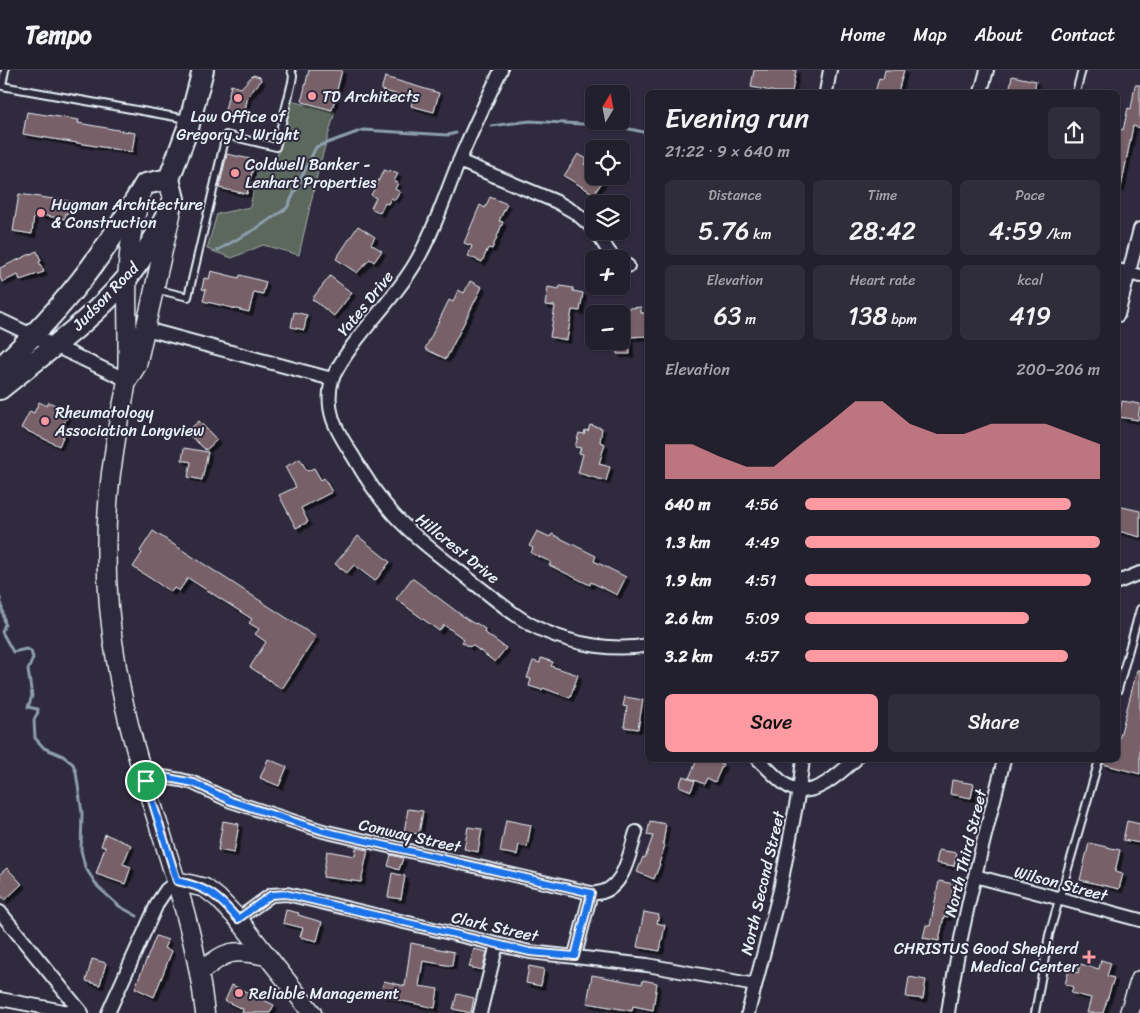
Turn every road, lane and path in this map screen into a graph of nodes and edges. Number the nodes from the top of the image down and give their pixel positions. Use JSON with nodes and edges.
{"nodes":[{"id":1,"x":5,"y":70,"type":"edge"},
{"id":2,"x":203,"y":70,"type":"edge"},
{"id":3,"x":291,"y":70,"type":"edge"},
{"id":4,"x":501,"y":70,"type":"edge"},
{"id":5,"x":830,"y":70,"type":"edge"},
{"id":6,"x":987,"y":70,"type":"edge"},
{"id":7,"x":1082,"y":70,"type":"edge"},
{"id":8,"x":826,"y":90,"type":"edge"},
{"id":9,"x":982,"y":90,"type":"edge"},
{"id":10,"x":1077,"y":90,"type":"edge"},
{"id":11,"x":190,"y":120,"type":"junction"},
{"id":12,"x":459,"y":161,"type":"junction"},
{"id":13,"x":169,"y":179,"type":"junction"},
{"id":14,"x":146,"y":184,"type":"junction"},
{"id":15,"x":174,"y":199,"type":"junction"},
{"id":16,"x":585,"y":221,"type":"edge"},
{"id":17,"x":1140,"y":229,"type":"edge"},
{"id":18,"x":1129,"y":273,"type":"edge"},
{"id":19,"x":126,"y":279,"type":"junction"},
{"id":20,"x":155,"y":289,"type":"junction"},
{"id":21,"x":1120,"y":307,"type":"edge"},
{"id":22,"x":0,"y":320,"type":"edge"},
{"id":23,"x":146,"y":329,"type":"junction"},
{"id":24,"x":34,"y":336,"type":"junction"},
{"id":25,"x":53,"y":346,"type":"junction"},
{"id":26,"x":0,"y":368,"type":"edge"},
{"id":27,"x":332,"y":379,"type":"junction"},
{"id":28,"x":127,"y":380,"type":"junction"},
{"id":29,"x":0,"y":389,"type":"edge"},
{"id":30,"x":1140,"y":573,"type":"edge"},
{"id":31,"x":1120,"y":581,"type":"edge"},
{"id":32,"x":1140,"y":609,"type":"edge"},
{"id":33,"x":645,"y":646,"type":"edge"},
{"id":34,"x":1120,"y":683,"type":"edge"},
{"id":35,"x":761,"y":762,"type":"edge"},
{"id":36,"x":803,"y":762,"type":"edge"},
{"id":37,"x":852,"y":762,"type":"edge"},
{"id":38,"x":1003,"y":762,"type":"edge"},
{"id":39,"x":1098,"y":762,"type":"edge"},
{"id":40,"x":146,"y":781,"type":"junction"},
{"id":41,"x":799,"y":790,"type":"junction"},
{"id":42,"x":636,"y":832,"type":"dead end"},
{"id":43,"x":974,"y":876,"type":"junction"},
{"id":44,"x":177,"y":881,"type":"junction"},
{"id":45,"x":591,"y":893,"type":"junction"},
{"id":46,"x":1058,"y":900,"type":"junction"},
{"id":47,"x":0,"y":912,"type":"edge"},
{"id":48,"x":238,"y":919,"type":"junction"},
{"id":49,"x":1140,"y":920,"type":"edge"},
{"id":50,"x":497,"y":944,"type":"junction"},
{"id":51,"x":267,"y":956,"type":"junction"},
{"id":52,"x":575,"y":956,"type":"junction"},
{"id":53,"x":200,"y":972,"type":"junction"},
{"id":54,"x":1140,"y":980,"type":"edge"},
{"id":55,"x":756,"y":985,"type":"junction"},
{"id":56,"x":0,"y":999,"type":"edge"},
{"id":57,"x":74,"y":1013,"type":"edge"},
{"id":58,"x":82,"y":1013,"type":"edge"},
{"id":59,"x":108,"y":1013,"type":"edge"},
{"id":60,"x":205,"y":1013,"type":"edge"},
{"id":61,"x":312,"y":1013,"type":"edge"},
{"id":62,"x":480,"y":1013,"type":"edge"},
{"id":63,"x":748,"y":1013,"type":"edge"},
{"id":64,"x":948,"y":1013,"type":"edge"},
{"id":65,"x":1035,"y":1013,"type":"edge"},
{"id":66,"x":1129,"y":1013,"type":"edge"}],
"edges":[{"from":1,"to":11,"type":"lane"},
{"from":2,"to":11,"type":"main road"},
{"from":3,"to":20,"type":"lane"},
{"from":4,"to":12,"type":"street","name":"Yates Drive"},
{"from":5,"to":8,"type":"street"},
{"from":6,"to":9,"type":"street"},
{"from":7,"to":10,"type":"lane"},
{"from":11,"to":13,"type":"main road"},
{"from":12,"to":16,"type":"street"},
{"from":12,"to":27,"type":"street","name":"Yates Drive"},
{"from":13,"to":14,"type":"main road"},
{"from":13,"to":15,"type":"main road"},
{"from":14,"to":19,"type":"street"},
{"from":14,"to":24,"type":"main road","name":"Judson Road"},
{"from":15,"to":19,"type":"main road","name":"Judson Road"},
{"from":15,"to":20,"type":"street"},
{"from":17,"to":18,"type":"street"},
{"from":18,"to":21,"type":"street"},
{"from":19,"to":25,"type":"main road","name":"Judson Road"},
{"from":19,"to":28,"type":"street"},
{"from":20,"to":23,"type":"street"},
{"from":22,"to":24,"type":"street"},
{"from":23,"to":27,"type":"street"},
{"from":23,"to":28,"type":"street"},
{"from":24,"to":25,"type":"street"},
{"from":24,"to":26,"type":"main road","name":"Judson Road"},
{"from":25,"to":28,"type":"street"},
{"from":25,"to":29,"type":"main road","name":"Judson Road"},
{"from":27,"to":33,"type":"street","name":"Hillcrest Drive"},
{"from":28,"to":40,"type":"street"},
{"from":30,"to":31,"type":"street"},
{"from":32,"to":34,"type":"lane"},
{"from":35,"to":41,"type":"street"},
{"from":36,"to":41,"type":"street","name":"North Second Street"},
{"from":37,"to":41,"type":"street"},
{"from":38,"to":43,"type":"street","name":"North Third Street"},
{"from":39,"to":46,"type":"lane"},
{"from":40,"to":44,"type":"street"},
{"from":40,"to":45,"type":"street","name":"Conway Street"},
{"from":41,"to":55,"type":"street","name":"North Second Street"},
{"from":42,"to":45,"type":"street"},
{"from":43,"to":46,"type":"street","name":"Wilson Street"},
{"from":43,"to":64,"type":"street","name":"North Third Street"},
{"from":44,"to":48,"type":"street"},
{"from":44,"to":53,"type":"street"},
{"from":44,"to":59,"type":"street"},
{"from":45,"to":52,"type":"street"},
{"from":46,"to":49,"type":"street","name":"Wilson Street"},
{"from":46,"to":65,"type":"lane"},
{"from":47,"to":58,"type":"street"},
{"from":48,"to":50,"type":"street","name":"Clark Street"},
{"from":48,"to":51,"type":"street"},
{"from":50,"to":52,"type":"street","name":"Clark Street"},
{"from":50,"to":62,"type":"street"},
{"from":51,"to":53,"type":"street"},
{"from":51,"to":61,"type":"street"},
{"from":52,"to":55,"type":"street","name":"Clark Street"},
{"from":53,"to":60,"type":"street"},
{"from":54,"to":66,"type":"street"},
{"from":55,"to":63,"type":"street","name":"North Second Street"},
{"from":56,"to":57,"type":"street"}]}
